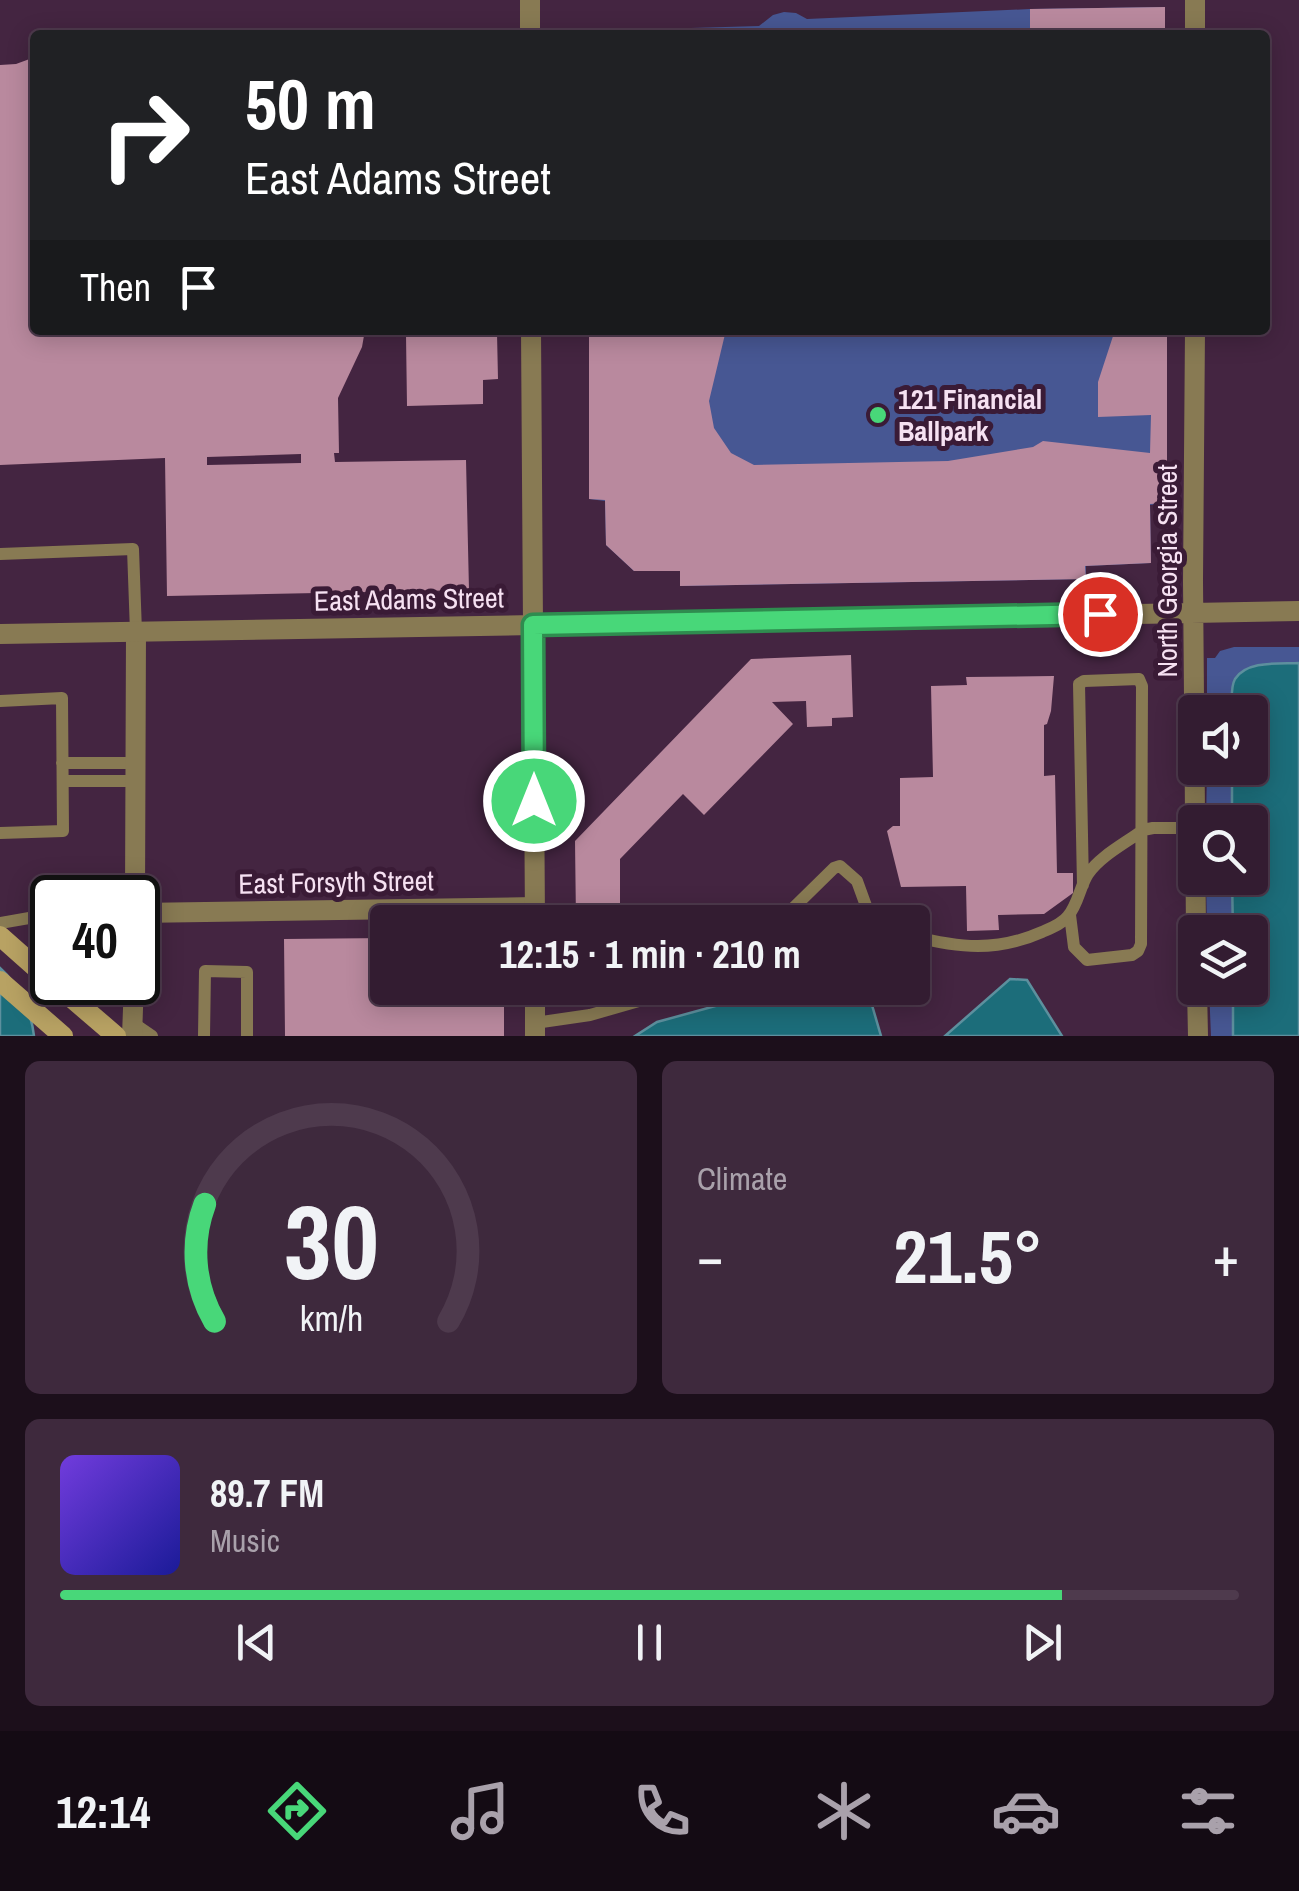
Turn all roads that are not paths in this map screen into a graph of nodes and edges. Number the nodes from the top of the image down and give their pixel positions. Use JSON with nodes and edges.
{"nodes":[{"id":1,"x":530,"y":0,"type":"edge"},
{"id":2,"x":1195,"y":0,"type":"edge"},
{"id":3,"x":530,"y":30,"type":"edge"},
{"id":4,"x":1195,"y":30,"type":"edge"},
{"id":5,"x":531,"y":335,"type":"edge"},
{"id":6,"x":1195,"y":335,"type":"edge"},
{"id":7,"x":0,"y":554,"type":"edge"},
{"id":8,"x":1299,"y":611,"type":"edge"},
{"id":9,"x":1194,"y":612,"type":"junction"},
{"id":10,"x":533,"y":625,"type":"junction"},
{"id":11,"x":136,"y":632,"type":"junction"},
{"id":12,"x":0,"y":634,"type":"edge"},
{"id":13,"x":0,"y":701,"type":"edge"},
{"id":14,"x":62,"y":763,"type":"junction"},
{"id":15,"x":135,"y":772,"type":"junction"},
{"id":16,"x":63,"y":781,"type":"junction"},
{"id":17,"x":1195,"y":805,"type":"edge"},
{"id":18,"x":1178,"y":828,"type":"edge"},
{"id":19,"x":1143,"y":830,"type":"junction"},
{"id":20,"x":0,"y":833,"type":"edge"},
{"id":21,"x":135,"y":875,"type":"edge"},
{"id":22,"x":1083,"y":885,"type":"junction"},
{"id":23,"x":535,"y":905,"type":"edge"},
{"id":24,"x":796,"y":905,"type":"edge"},
{"id":25,"x":866,"y":905,"type":"edge"},
{"id":26,"x":160,"y":912,"type":"edge"},
{"id":27,"x":370,"y":914,"type":"edge"},
{"id":28,"x":1070,"y":915,"type":"junction"},
{"id":29,"x":30,"y":918,"type":"edge"},
{"id":30,"x":0,"y":924,"type":"edge"},
{"id":31,"x":0,"y":936,"type":"edge"},
{"id":32,"x":930,"y":940,"type":"edge"},
{"id":33,"x":30,"y":962,"type":"edge"},
{"id":34,"x":0,"y":981,"type":"edge"},
{"id":35,"x":87,"y":1005,"type":"edge"},
{"id":36,"x":131,"y":1005,"type":"edge"},
{"id":37,"x":625,"y":1005,"type":"edge"},
{"id":38,"x":1197,"y":1005,"type":"edge"},
{"id":39,"x":535,"y":1029,"type":"edge"},
{"id":40,"x":127,"y":1032,"type":"edge"},
{"id":41,"x":64,"y":1036,"type":"edge"},
{"id":42,"x":152,"y":1036,"type":"edge"},
{"id":43,"x":204,"y":1036,"type":"edge"},
{"id":44,"x":247,"y":1036,"type":"edge"},
{"id":45,"x":1198,"y":1036,"type":"edge"}],
"edges":[{"from":1,"to":3,"type":"street"},
{"from":2,"to":4,"type":"street"},
{"from":5,"to":10,"type":"street"},
{"from":6,"to":9,"type":"street","name":"North Georgia Street"},
{"from":7,"to":11,"type":"lane"},
{"from":8,"to":9,"type":"street","name":"East Adams Street"},
{"from":9,"to":10,"type":"street","name":"East Adams Street"},
{"from":9,"to":17,"type":"street","name":"North Georgia Street"},
{"from":10,"to":11,"type":"street","name":"East Adams Street"},
{"from":10,"to":23,"type":"street"},
{"from":11,"to":12,"type":"street","name":"East Adams Street"},
{"from":11,"to":15,"type":"street"},
{"from":13,"to":14,"type":"lane"},
{"from":14,"to":15,"type":"lane"},
{"from":14,"to":16,"type":"lane"},
{"from":15,"to":16,"type":"lane"},
{"from":15,"to":21,"type":"street"},
{"from":16,"to":20,"type":"lane"},
{"from":18,"to":19,"type":"lane"},
{"from":19,"to":22,"type":"lane"},
{"from":19,"to":22,"type":"lane"},
{"from":19,"to":28,"type":"lane"},
{"from":22,"to":28,"type":"lane"},
{"from":24,"to":25,"type":"lane"},
{"from":26,"to":27,"type":"street","name":"East Forsyth Street"},
{"from":28,"to":32,"type":"lane"},
{"from":29,"to":30,"type":"lane"},
{"from":31,"to":33,"type":"main road"},
{"from":34,"to":41,"type":"main road"},
{"from":35,"to":40,"type":"main road"},
{"from":36,"to":40,"type":"street"},
{"from":37,"to":39,"type":"lane"},
{"from":38,"to":45,"type":"street"},
{"from":40,"to":42,"type":"lane"},
{"from":43,"to":44,"type":"lane"}]}
